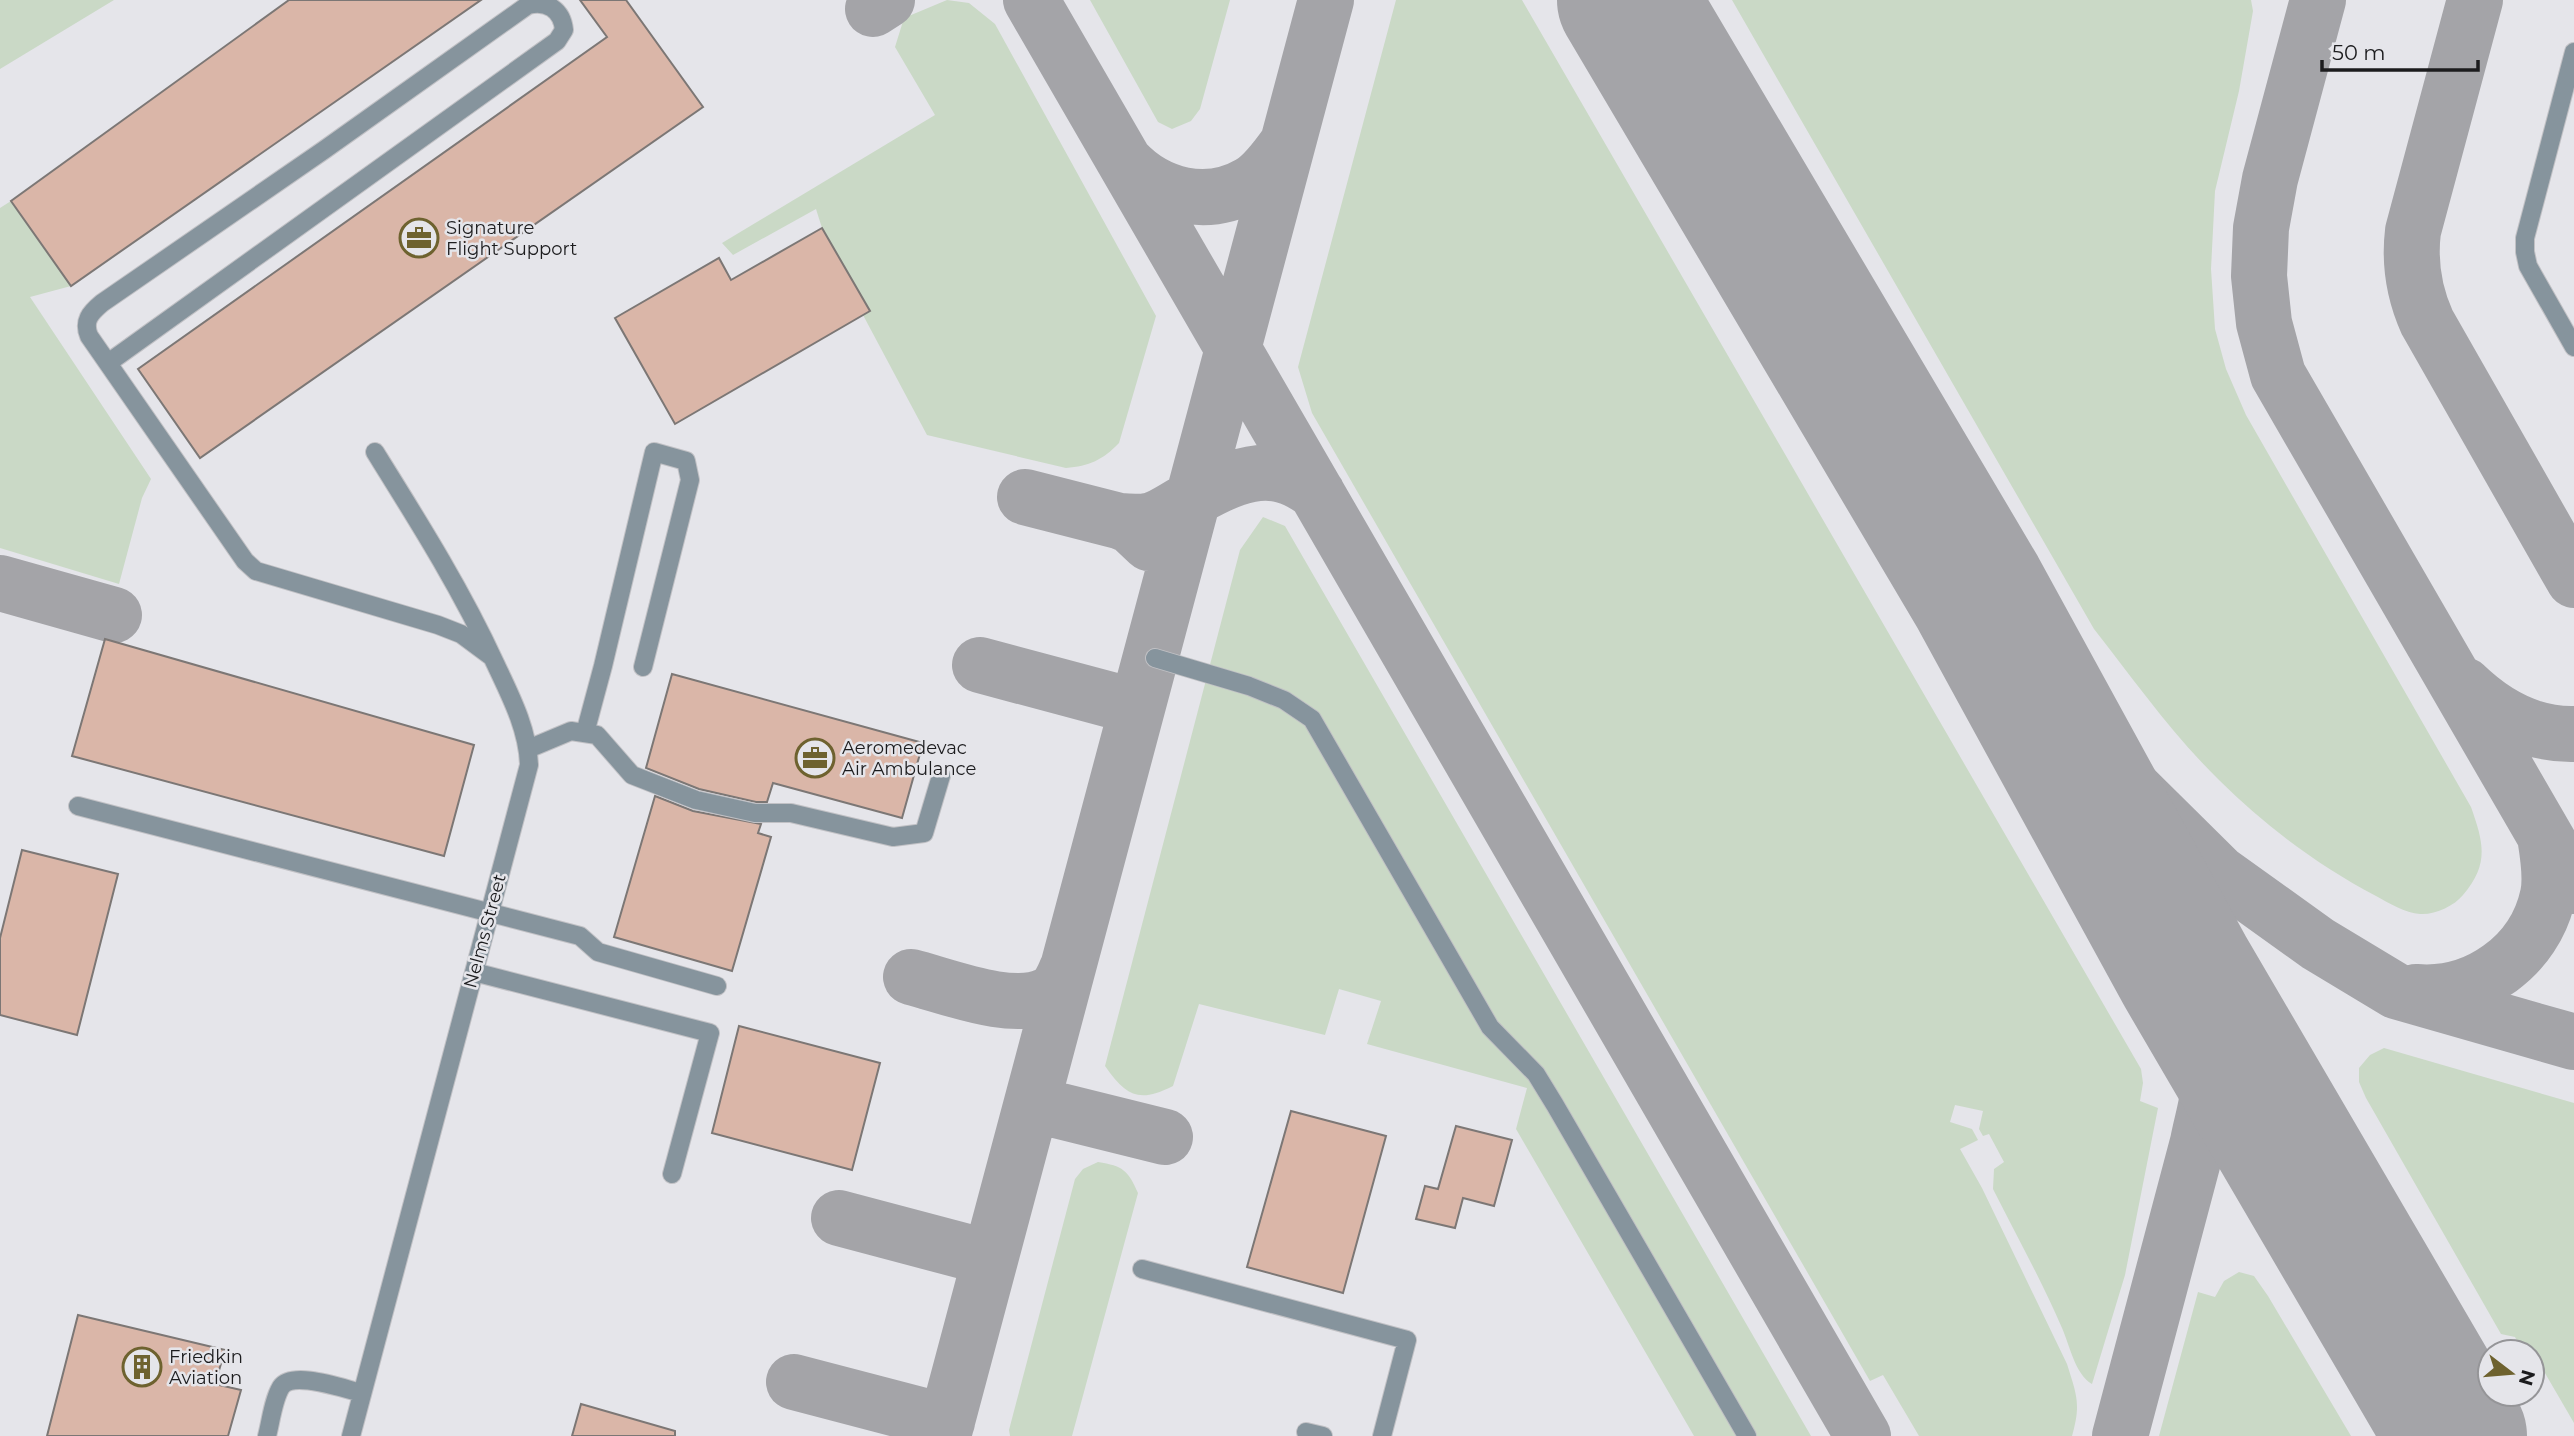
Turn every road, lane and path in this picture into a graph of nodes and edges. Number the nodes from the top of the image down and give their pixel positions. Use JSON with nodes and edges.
{"nodes":[{"id":1,"x":2574,"y":52,"type":"edge"},
{"id":2,"x":2574,"y":347,"type":"edge"},
{"id":3,"x":108,"y":363,"type":"junction"},
{"id":4,"x":375,"y":452,"type":"dead end"},
{"id":5,"x":492,"y":657,"type":"junction"},
{"id":6,"x":1155,"y":658,"type":"dead end"},
{"id":7,"x":643,"y":667,"type":"dead end"},
{"id":8,"x":585,"y":733,"type":"junction"},
{"id":9,"x":528,"y":749,"type":"junction"},
{"id":10,"x":940,"y":776,"type":"dead end"},
{"id":11,"x":78,"y":806,"type":"dead end"},
{"id":12,"x":489,"y":914,"type":"junction"},
{"id":13,"x":474,"y":972,"type":"junction"},
{"id":14,"x":716,"y":986,"type":"dead end"},
{"id":15,"x":672,"y":1174,"type":"dead end"},
{"id":16,"x":1142,"y":1269,"type":"dead end"},
{"id":17,"x":362,"y":1393,"type":"junction"},
{"id":18,"x":267,"y":1436,"type":"edge"},
{"id":19,"x":351,"y":1436,"type":"edge"},
{"id":20,"x":1382,"y":1436,"type":"edge"},
{"id":21,"x":1747,"y":1436,"type":"edge"}],
"edges":[{"from":1,"to":2,"type":"lane"},
{"from":3,"to":3,"type":"lane"},
{"from":3,"to":5,"type":"lane"},
{"from":4,"to":5,"type":"lane","name":"Nelms Street"},
{"from":5,"to":9,"type":"lane","name":"Nelms Street"},
{"from":6,"to":21,"type":"lane"},
{"from":7,"to":8,"type":"lane"},
{"from":8,"to":9,"type":"lane"},
{"from":8,"to":10,"type":"lane"},
{"from":9,"to":12,"type":"lane","name":"Nelms Street"},
{"from":11,"to":12,"type":"lane"},
{"from":12,"to":13,"type":"lane","name":"Nelms Street"},
{"from":12,"to":14,"type":"lane"},
{"from":13,"to":15,"type":"lane"},
{"from":13,"to":17,"type":"lane","name":"Nelms Street"},
{"from":16,"to":20,"type":"lane"},
{"from":17,"to":18,"type":"lane"},
{"from":17,"to":19,"type":"lane","name":"Nelms Street"}]}
